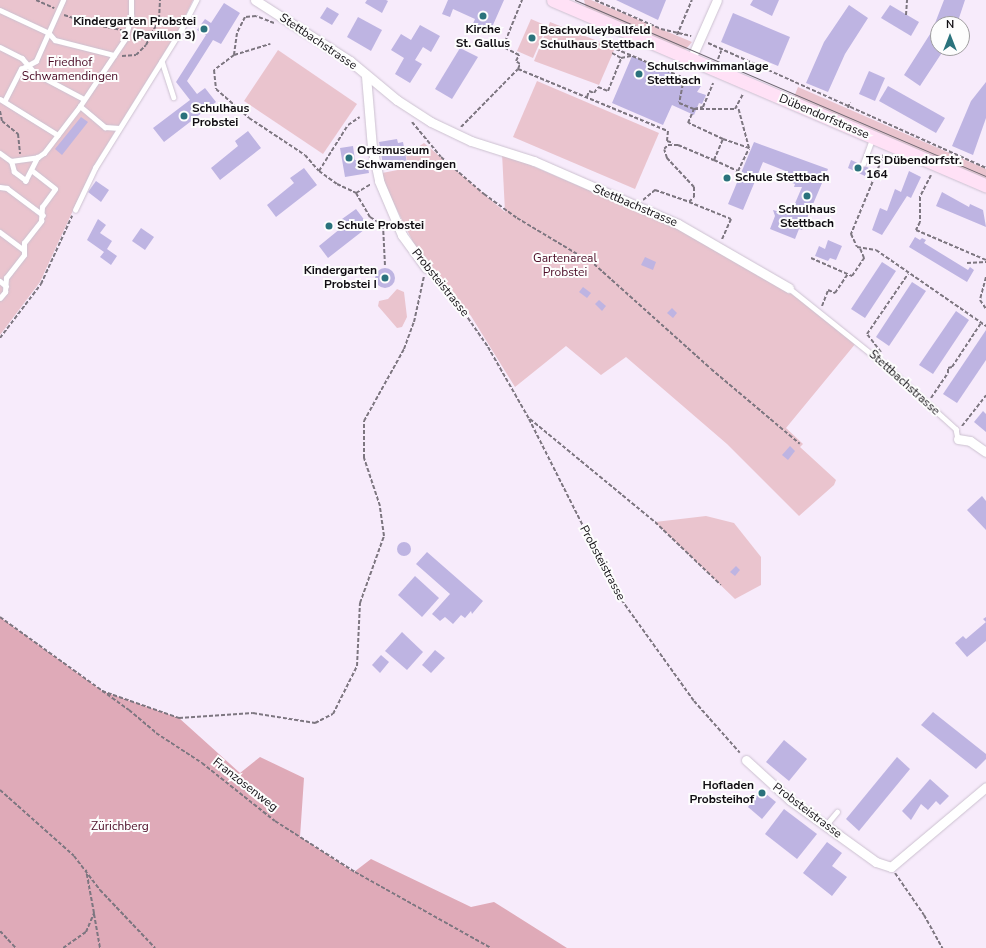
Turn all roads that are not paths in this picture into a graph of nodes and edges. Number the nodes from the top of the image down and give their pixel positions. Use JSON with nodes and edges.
{"nodes":[{"id":1,"x":63,"y":0,"type":"edge"},
{"id":2,"x":130,"y":0,"type":"edge"},
{"id":3,"x":196,"y":0,"type":"edge"},
{"id":4,"x":255,"y":0,"type":"edge"},
{"id":5,"x":552,"y":0,"type":"edge"},
{"id":6,"x":717,"y":0,"type":"edge"},
{"id":7,"x":0,"y":10,"type":"edge"},
{"id":8,"x":48,"y":33,"type":"junction"},
{"id":9,"x":0,"y":47,"type":"edge"},
{"id":10,"x":114,"y":56,"type":"junction"},
{"id":11,"x":691,"y":59,"type":"junction"},
{"id":12,"x":162,"y":61,"type":"junction"},
{"id":13,"x":28,"y":65,"type":"junction"},
{"id":14,"x":366,"y":76,"type":"junction"},
{"id":15,"x":174,"y":97,"type":"dead end"},
{"id":16,"x":2,"y":99,"type":"edge"},
{"id":17,"x":84,"y":99,"type":"junction"},
{"id":18,"x":80,"y":106,"type":"junction"},
{"id":19,"x":119,"y":128,"type":"junction"},
{"id":20,"x":58,"y":135,"type":"junction"},
{"id":21,"x":873,"y":138,"type":"junction"},
{"id":22,"x":0,"y":153,"type":"edge"},
{"id":23,"x":38,"y":157,"type":"junction"},
{"id":24,"x":11,"y":161,"type":"junction"},
{"id":25,"x":863,"y":164,"type":"dead end"},
{"id":26,"x":33,"y":172,"type":"junction"},
{"id":27,"x":986,"y":186,"type":"edge"},
{"id":28,"x":0,"y":187,"type":"edge"},
{"id":29,"x":75,"y":210,"type":"road end"},
{"id":30,"x":42,"y":214,"type":"junction"},
{"id":31,"x":0,"y":232,"type":"edge"},
{"id":32,"x":24,"y":250,"type":"junction"},
{"id":33,"x":426,"y":268,"type":"road end"},
{"id":34,"x":0,"y":281,"type":"edge"},
{"id":35,"x":6,"y":286,"type":"junction"},
{"id":36,"x":789,"y":288,"type":"joint"},
{"id":37,"x":0,"y":298,"type":"edge"},
{"id":38,"x":958,"y":439,"type":"joint"},
{"id":39,"x":986,"y":452,"type":"edge"},
{"id":40,"x":746,"y":760,"type":"road end"},
{"id":41,"x":986,"y":787,"type":"edge"},
{"id":42,"x":837,"y":812,"type":"dead end"},
{"id":43,"x":826,"y":826,"type":"junction"}],
"edges":[{"from":1,"to":8,"type":"lane"},
{"from":2,"to":10,"type":"lane"},
{"from":3,"to":12,"type":"lane"},
{"from":4,"to":14,"type":"street","name":"Stettbachstrasse"},
{"from":5,"to":11,"type":"street","name":"Dübendorfstrasse"},
{"from":6,"to":11,"type":"street"},
{"from":7,"to":8,"type":"lane"},
{"from":8,"to":10,"type":"lane"},
{"from":8,"to":13,"type":"lane"},
{"from":9,"to":13,"type":"lane"},
{"from":10,"to":17,"type":"lane"},
{"from":11,"to":21,"type":"street","name":"Dübendorfstrasse"},
{"from":12,"to":15,"type":"lane"},
{"from":12,"to":19,"type":"lane"},
{"from":13,"to":16,"type":"lane"},
{"from":13,"to":17,"type":"lane"},
{"from":14,"to":33,"type":"street","name":"Probsteistrasse"},
{"from":14,"to":36,"type":"street","name":"Stettbachstrasse"},
{"from":16,"to":20,"type":"lane"},
{"from":17,"to":18,"type":"lane"},
{"from":18,"to":19,"type":"lane"},
{"from":18,"to":20,"type":"lane"},
{"from":19,"to":29,"type":"lane"},
{"from":20,"to":23,"type":"lane"},
{"from":21,"to":25,"type":"lane"},
{"from":21,"to":27,"type":"street","name":"Dübendorfstrasse"},
{"from":22,"to":24,"type":"lane"},
{"from":23,"to":24,"type":"lane"},
{"from":23,"to":26,"type":"lane"},
{"from":24,"to":26,"type":"lane"},
{"from":26,"to":30,"type":"lane"},
{"from":28,"to":30,"type":"lane"},
{"from":30,"to":32,"type":"lane"},
{"from":31,"to":32,"type":"lane"},
{"from":32,"to":35,"type":"lane"},
{"from":34,"to":35,"type":"lane"},
{"from":35,"to":37,"type":"lane"},
{"from":36,"to":38,"type":"lane","name":"Stettbachstrasse"},
{"from":38,"to":39,"type":"street","name":"Stettbachstrasse"},
{"from":40,"to":43,"type":"street","name":"Probsteistrasse"},
{"from":41,"to":43,"type":"street","name":"Probsteistrasse"},
{"from":42,"to":43,"type":"lane"}]}
